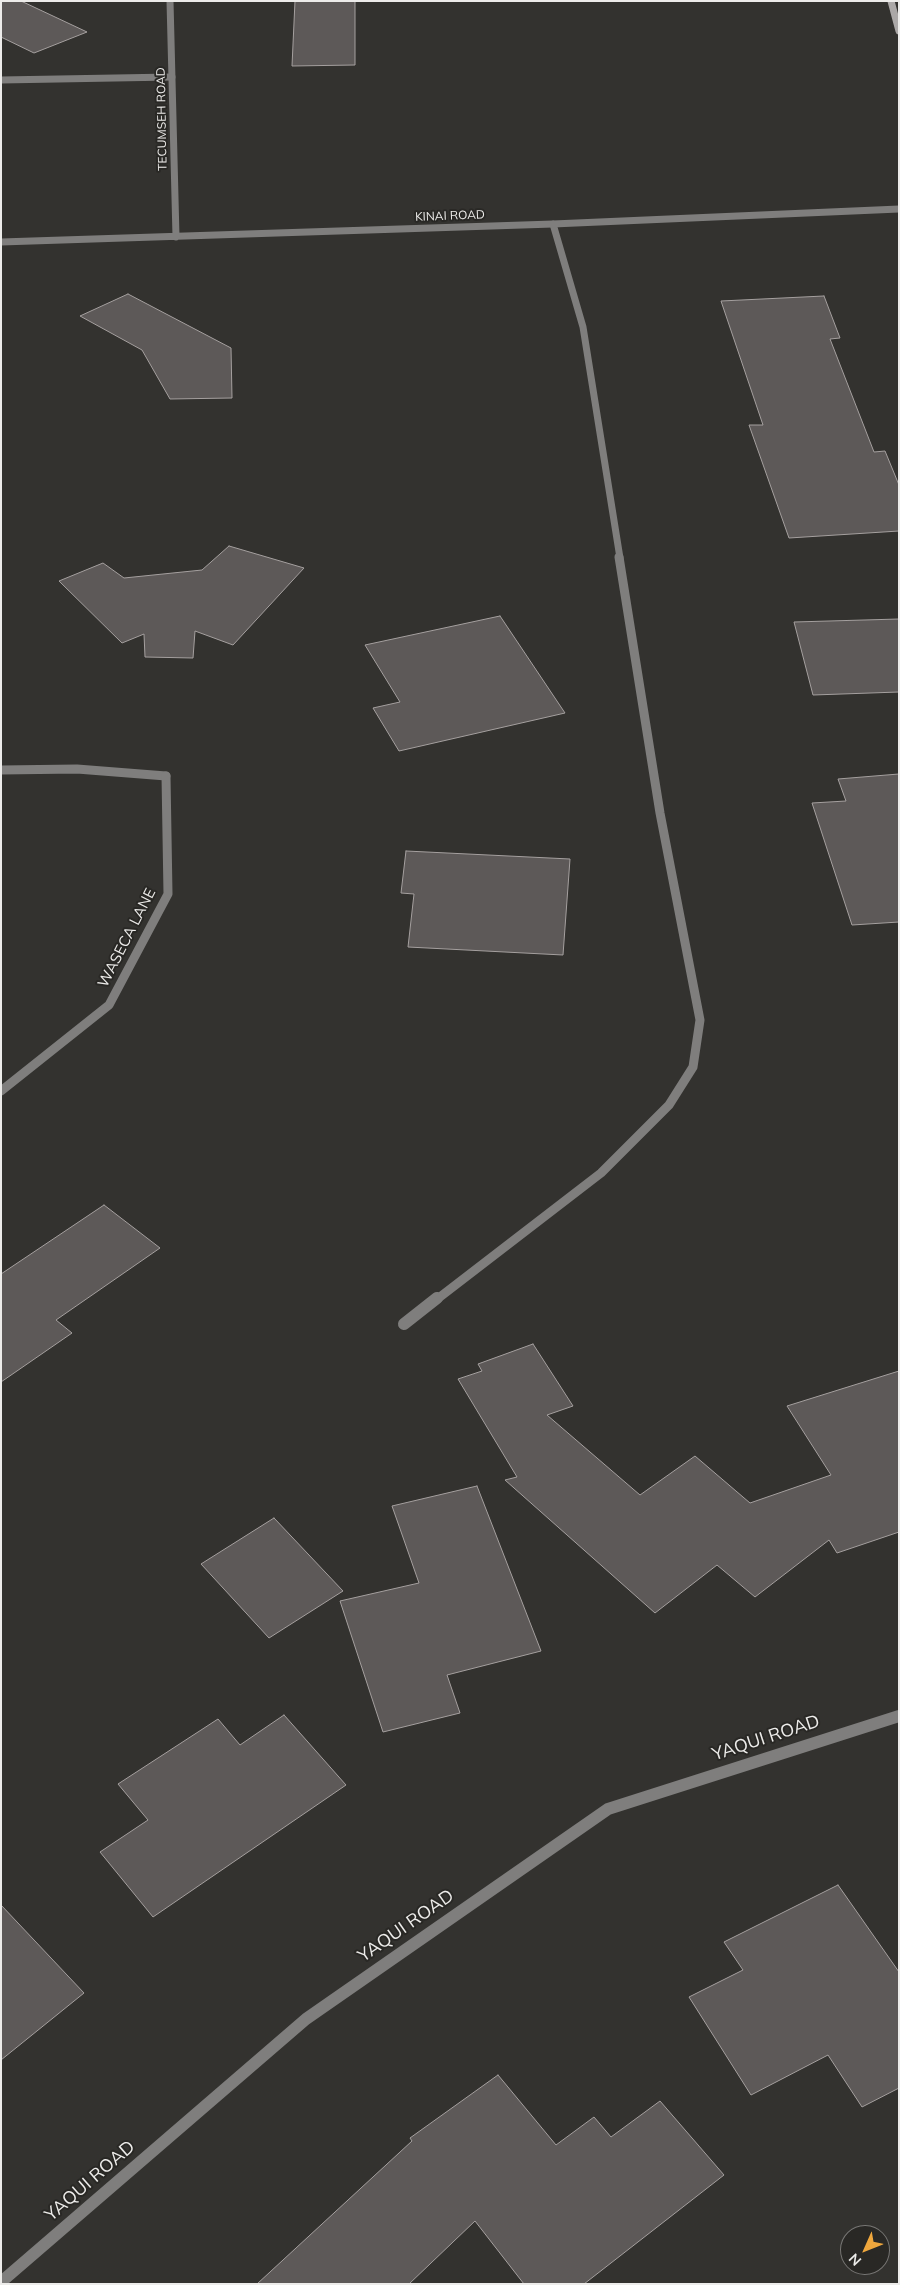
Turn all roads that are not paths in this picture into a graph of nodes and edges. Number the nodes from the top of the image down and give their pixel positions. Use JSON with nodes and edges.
{"nodes":[{"id":1,"x":170,"y":1,"type":"edge"},
{"id":2,"x":891,"y":1,"type":"edge"},
{"id":3,"x":899,"y":31,"type":"edge"},
{"id":4,"x":172,"y":77,"type":"junction"},
{"id":5,"x":1,"y":80,"type":"edge"},
{"id":6,"x":899,"y":209,"type":"edge"},
{"id":7,"x":553,"y":224,"type":"junction"},
{"id":8,"x":176,"y":237,"type":"junction"},
{"id":9,"x":1,"y":242,"type":"edge"},
{"id":10,"x":1,"y":770,"type":"edge"},
{"id":11,"x":1,"y":1092,"type":"edge"},
{"id":12,"x":404,"y":1324,"type":"dead end"},
{"id":13,"x":899,"y":1716,"type":"edge"},
{"id":14,"x":1,"y":2282,"type":"edge"}],
"edges":[{"from":1,"to":4,"type":"street","name":"TECUMSEH ROAD"},
{"from":2,"to":3,"type":"main road"},
{"from":4,"to":5,"type":"street"},
{"from":4,"to":8,"type":"street","name":"TECUMSEH ROAD"},
{"from":6,"to":7,"type":"street","name":"KINAI ROAD"},
{"from":7,"to":8,"type":"street","name":"KINAI ROAD"},
{"from":7,"to":12,"type":"street"},
{"from":8,"to":9,"type":"street","name":"KINAI ROAD"},
{"from":10,"to":11,"type":"street","name":"WASECA LANE"},
{"from":13,"to":14,"type":"street","name":"YAQUI ROAD"}]}
